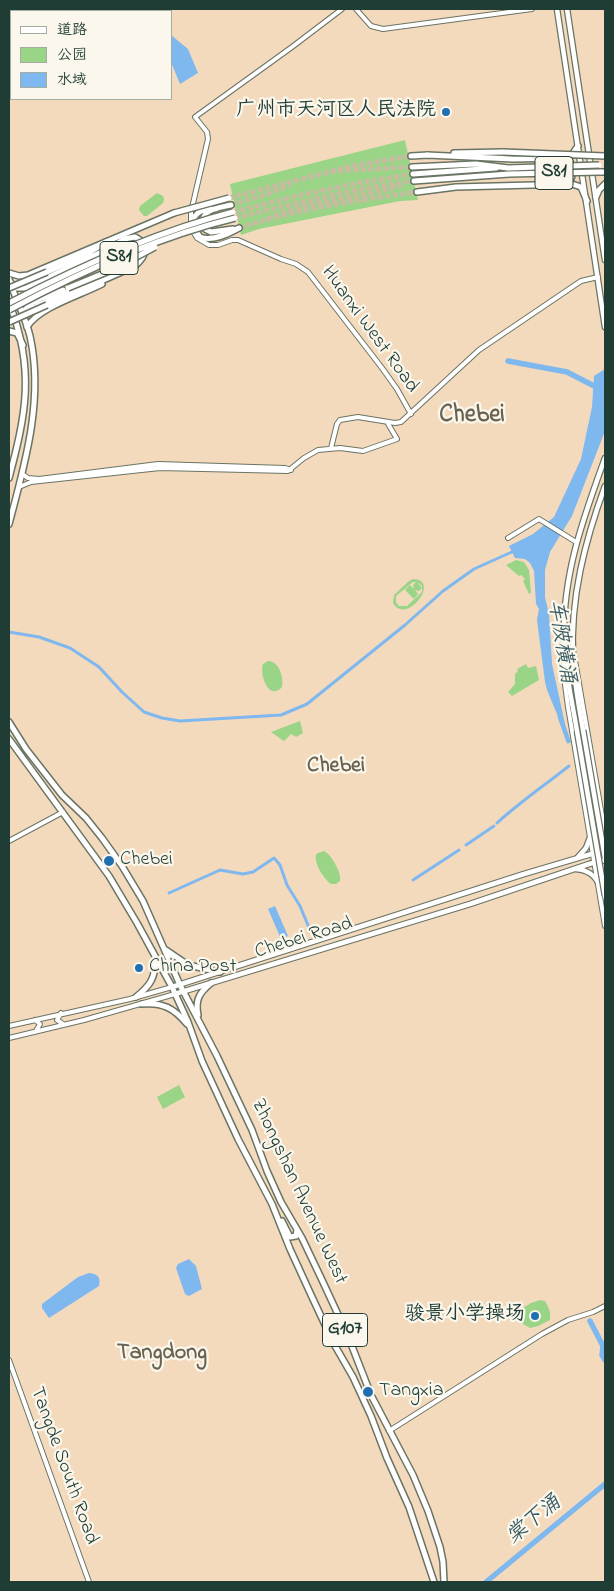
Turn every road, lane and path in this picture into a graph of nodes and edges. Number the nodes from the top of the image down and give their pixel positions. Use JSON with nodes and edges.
{"nodes":[{"id":1,"x":342,"y":9,"type":"edge"},
{"id":2,"x":356,"y":9,"type":"edge"},
{"id":3,"x":532,"y":9,"type":"edge"},
{"id":4,"x":557,"y":9,"type":"edge"},
{"id":5,"x":567,"y":9,"type":"edge"},
{"id":6,"x":573,"y":50,"type":"junction"},
{"id":7,"x":564,"y":51,"type":"junction"},
{"id":8,"x":578,"y":146,"type":"junction"},
{"id":9,"x":427,"y":155,"type":"junction"},
{"id":10,"x":411,"y":156,"type":"tunnel mouth"},
{"id":11,"x":605,"y":156,"type":"edge"},
{"id":12,"x":562,"y":158,"type":"junction"},
{"id":13,"x":605,"y":165,"type":"edge"},
{"id":14,"x":412,"y":167,"type":"tunnel mouth"},
{"id":15,"x":508,"y":171,"type":"junction"},
{"id":16,"x":605,"y":172,"type":"edge"},
{"id":17,"x":414,"y":178,"type":"tunnel mouth"},
{"id":18,"x":566,"y":184,"type":"junction"},
{"id":19,"x":605,"y":184,"type":"edge"},
{"id":20,"x":417,"y":192,"type":"tunnel mouth"},
{"id":21,"x":596,"y":197,"type":"junction"},
{"id":22,"x":229,"y":198,"type":"tunnel mouth"},
{"id":23,"x":587,"y":201,"type":"junction"},
{"id":24,"x":231,"y":205,"type":"tunnel mouth"},
{"id":25,"x":216,"y":209,"type":"junction"},
{"id":26,"x":233,"y":212,"type":"tunnel mouth"},
{"id":27,"x":235,"y":218,"type":"tunnel mouth"},
{"id":28,"x":173,"y":237,"type":"junction"},
{"id":29,"x":124,"y":239,"type":"junction"},
{"id":30,"x":106,"y":242,"type":"junction"},
{"id":31,"x":85,"y":255,"type":"junction"},
{"id":32,"x":605,"y":260,"type":"edge"},
{"id":33,"x":9,"y":273,"type":"edge"},
{"id":34,"x":117,"y":275,"type":"junction"},
{"id":35,"x":598,"y":277,"type":"junction"},
{"id":36,"x":9,"y":283,"type":"edge"},
{"id":37,"x":68,"y":290,"type":"junction"},
{"id":38,"x":9,"y":302,"type":"edge"},
{"id":39,"x":47,"y":303,"type":"junction"},
{"id":40,"x":9,"y":310,"type":"edge"},
{"id":41,"x":24,"y":313,"type":"junction"},
{"id":42,"x":9,"y":322,"type":"edge"},
{"id":43,"x":27,"y":327,"type":"junction"},
{"id":44,"x":605,"y":327,"type":"edge"},
{"id":45,"x":9,"y":331,"type":"edge"},
{"id":46,"x":23,"y":345,"type":"junction"},
{"id":47,"x":411,"y":414,"type":"junction"},
{"id":48,"x":387,"y":422,"type":"junction"},
{"id":49,"x":21,"y":425,"type":"junction"},
{"id":50,"x":31,"y":430,"type":"junction"},
{"id":51,"x":16,"y":446,"type":"junction"},
{"id":52,"x":331,"y":448,"type":"junction"},
{"id":53,"x":26,"y":452,"type":"junction"},
{"id":54,"x":605,"y":458,"type":"edge"},
{"id":55,"x":11,"y":463,"type":"edge"},
{"id":56,"x":21,"y":473,"type":"junction"},
{"id":57,"x":72,"y":477,"type":"junction"},
{"id":58,"x":9,"y":478,"type":"edge"},
{"id":59,"x":605,"y":486,"type":"edge"},
{"id":60,"x":17,"y":489,"type":"junction"},
{"id":61,"x":9,"y":524,"type":"edge"},
{"id":62,"x":508,"y":538,"type":"dead end"},
{"id":63,"x":576,"y":542,"type":"junction"},
{"id":64,"x":573,"y":553,"type":"junction"},
{"id":65,"x":583,"y":554,"type":"junction"},
{"id":66,"x":566,"y":596,"type":"junction"},
{"id":67,"x":576,"y":597,"type":"junction"},
{"id":68,"x":573,"y":650,"type":"junction"},
{"id":69,"x":565,"y":652,"type":"junction"},
{"id":70,"x":9,"y":722,"type":"edge"},
{"id":71,"x":580,"y":730,"type":"junction"},
{"id":72,"x":9,"y":739,"type":"edge"},
{"id":73,"x":601,"y":808,"type":"junction"},
{"id":74,"x":586,"y":809,"type":"junction"},
{"id":75,"x":63,"y":812,"type":"junction"},
{"id":76,"x":589,"y":826,"type":"junction"},
{"id":77,"x":605,"y":828,"type":"edge"},
{"id":78,"x":591,"y":835,"type":"junction"},
{"id":79,"x":9,"y":841,"type":"edge"},
{"id":80,"x":605,"y":850,"type":"edge"},
{"id":81,"x":594,"y":853,"type":"junction"},
{"id":82,"x":576,"y":858,"type":"junction"},
{"id":83,"x":605,"y":858,"type":"edge"},
{"id":84,"x":569,"y":860,"type":"junction"},
{"id":85,"x":595,"y":862,"type":"junction"},
{"id":86,"x":573,"y":869,"type":"junction"},
{"id":87,"x":599,"y":884,"type":"junction"},
{"id":88,"x":605,"y":886,"type":"edge"},
{"id":89,"x":600,"y":891,"type":"junction"},
{"id":90,"x":605,"y":896,"type":"edge"},
{"id":91,"x":605,"y":915,"type":"edge"},
{"id":92,"x":605,"y":926,"type":"edge"},
{"id":93,"x":336,"y":935,"type":"junction"},
{"id":94,"x":316,"y":941,"type":"junction"},
{"id":95,"x":338,"y":944,"type":"junction"},
{"id":96,"x":164,"y":949,"type":"junction"},
{"id":97,"x":319,"y":950,"type":"junction"},
{"id":98,"x":156,"y":957,"type":"junction"},
{"id":99,"x":174,"y":970,"type":"junction"},
{"id":100,"x":164,"y":972,"type":"junction"},
{"id":101,"x":220,"y":972,"type":"junction"},
{"id":102,"x":211,"y":983,"type":"junction"},
{"id":103,"x":180,"y":985,"type":"junction"},
{"id":104,"x":172,"y":987,"type":"junction"},
{"id":105,"x":184,"y":992,"type":"junction"},
{"id":106,"x":175,"y":994,"type":"junction"},
{"id":107,"x":136,"y":997,"type":"junction"},
{"id":108,"x":142,"y":1004,"type":"junction"},
{"id":109,"x":190,"y":1005,"type":"junction"},
{"id":110,"x":182,"y":1008,"type":"junction"},
{"id":111,"x":61,"y":1013,"type":"junction"},
{"id":112,"x":34,"y":1020,"type":"junction"},
{"id":113,"x":64,"y":1025,"type":"junction"},
{"id":114,"x":200,"y":1025,"type":"junction"},
{"id":115,"x":9,"y":1026,"type":"edge"},
{"id":116,"x":36,"y":1031,"type":"junction"},
{"id":117,"x":192,"y":1034,"type":"junction"},
{"id":118,"x":9,"y":1038,"type":"edge"},
{"id":119,"x":276,"y":1213,"type":"junction"},
{"id":120,"x":297,"y":1230,"type":"junction"},
{"id":121,"x":605,"y":1306,"type":"edge"},
{"id":122,"x":9,"y":1360,"type":"edge"},
{"id":123,"x":389,"y":1431,"type":"junction"},
{"id":124,"x":89,"y":1582,"type":"edge"},
{"id":125,"x":434,"y":1582,"type":"edge"},
{"id":126,"x":444,"y":1582,"type":"edge"}],
"edges":[{"from":1,"to":47,"type":"street","name":"Huanxi West Road"},
{"from":2,"to":3,"type":"street"},
{"from":4,"to":7,"type":"main road"},
{"from":5,"to":6,"type":"main road"},
{"from":6,"to":7,"type":"main road"},
{"from":6,"to":21,"type":"main road"},
{"from":7,"to":8,"type":"main road"},
{"from":8,"to":12,"type":"highway"},
{"from":8,"to":23,"type":"main road"},
{"from":9,"to":10,"type":"highway"},
{"from":9,"to":11,"type":"highway","bridge":true},
{"from":9,"to":12,"type":"highway"},
{"from":12,"to":18,"type":"highway"},
{"from":13,"to":15,"type":"highway","number":"S81","bridge":true},
{"from":14,"to":15,"type":"highway"},
{"from":15,"to":16,"type":"highway","number":"S81","bridge":true},
{"from":15,"to":17,"type":"highway","number":"S81"},
{"from":18,"to":20,"type":"highway"},
{"from":18,"to":23,"type":"highway"},
{"from":19,"to":21,"type":"highway"},
{"from":21,"to":32,"type":"main road"},
{"from":22,"to":30,"type":"highway","bridge":true},
{"from":23,"to":35,"type":"main road"},
{"from":24,"to":25,"type":"highway"},
{"from":25,"to":25,"type":"highway"},
{"from":26,"to":38,"type":"highway","number":"S81","bridge":true},
{"from":27,"to":28,"type":"highway","number":"S81","bridge":true},
{"from":28,"to":37,"type":"highway","bridge":true},
{"from":28,"to":40,"type":"highway","number":"S81","bridge":true},
{"from":29,"to":31,"type":"highway"},
{"from":29,"to":34,"type":"highway"},
{"from":29,"to":36,"type":"highway"},
{"from":30,"to":31,"type":"highway"},
{"from":30,"to":33,"type":"highway"},
{"from":31,"to":36,"type":"highway","bridge":true},
{"from":34,"to":39,"type":"highway"},
{"from":34,"to":43,"type":"highway"},
{"from":35,"to":44,"type":"main road"},
{"from":35,"to":47,"type":"street"},
{"from":36,"to":41,"type":"highway"},
{"from":37,"to":39,"type":"highway"},
{"from":37,"to":41,"type":"highway"},
{"from":38,"to":46,"type":"highway"},
{"from":39,"to":41,"type":"highway","bridge":true},
{"from":41,"to":42,"type":"highway","bridge":true},
{"from":41,"to":43,"type":"highway"},
{"from":43,"to":50,"type":"highway"},
{"from":45,"to":46,"type":"highway"},
{"from":46,"to":49,"type":"highway"},
{"from":47,"to":48,"type":"street"},
{"from":48,"to":52,"type":"street"},
{"from":48,"to":52,"type":"street"},
{"from":49,"to":50,"type":"highway"},
{"from":49,"to":51,"type":"highway"},
{"from":50,"to":53,"type":"highway"},
{"from":51,"to":53,"type":"highway"},
{"from":51,"to":55,"type":"highway"},
{"from":52,"to":57,"type":"street"},
{"from":53,"to":56,"type":"highway"},
{"from":54,"to":63,"type":"main road"},
{"from":55,"to":58,"type":"highway"},
{"from":56,"to":57,"type":"street"},
{"from":56,"to":60,"type":"highway"},
{"from":57,"to":60,"type":"street"},
{"from":59,"to":65,"type":"main road"},
{"from":60,"to":61,"type":"highway"},
{"from":62,"to":63,"type":"street"},
{"from":63,"to":64,"type":"main road"},
{"from":64,"to":65,"type":"main road"},
{"from":64,"to":66,"type":"main road"},
{"from":65,"to":67,"type":"main road"},
{"from":66,"to":67,"type":"main road"},
{"from":66,"to":69,"type":"main road"},
{"from":67,"to":68,"type":"main road"},
{"from":68,"to":71,"type":"main road"},
{"from":68,"to":73,"type":"street"},
{"from":69,"to":71,"type":"main road"},
{"from":69,"to":74,"type":"street"},
{"from":70,"to":96,"type":"highway"},
{"from":71,"to":83,"type":"main road","bridge":true},
{"from":71,"to":90,"type":"main road","bridge":true},
{"from":72,"to":75,"type":"highway","number":"G107"},
{"from":73,"to":74,"type":"street"},
{"from":73,"to":77,"type":"street"},
{"from":74,"to":76,"type":"street"},
{"from":75,"to":79,"type":"street"},
{"from":75,"to":98,"type":"highway","number":"G107"},
{"from":76,"to":77,"type":"street"},
{"from":76,"to":78,"type":"street"},
{"from":78,"to":81,"type":"street"},
{"from":78,"to":82,"type":"main road"},
{"from":80,"to":81,"type":"main road","name":"Chebei Road"},
{"from":81,"to":82,"type":"main road","name":"Chebei Road"},
{"from":81,"to":85,"type":"street"},
{"from":82,"to":84,"type":"main road","name":"Chebei Road"},
{"from":83,"to":85,"type":"main road","name":"Chebei Road"},
{"from":84,"to":86,"type":"main road"},
{"from":84,"to":93,"type":"main road","name":"Chebei Road"},
{"from":85,"to":86,"type":"main road","name":"Chebei Road"},
{"from":85,"to":87,"type":"street"},
{"from":86,"to":87,"type":"main road"},
{"from":86,"to":95,"type":"main road","name":"Chebei Road"},
{"from":87,"to":89,"type":"street"},
{"from":88,"to":89,"type":"street"},
{"from":89,"to":91,"type":"street"},
{"from":91,"to":92,"type":"street"},
{"from":93,"to":94,"type":"main road","name":"Chebei Road"},
{"from":93,"to":95,"type":"main road"},
{"from":94,"to":97,"type":"main road"},
{"from":94,"to":101,"type":"main road","name":"Chebei Road"},
{"from":95,"to":97,"type":"main road","name":"Chebei Road"},
{"from":96,"to":99,"type":"highway"},
{"from":96,"to":101,"type":"highway"},
{"from":97,"to":102,"type":"main road","name":"Chebei Road"},
{"from":98,"to":100,"type":"highway","number":"G107"},
{"from":98,"to":107,"type":"highway"},
{"from":99,"to":100,"type":"highway"},
{"from":99,"to":103,"type":"highway","number":"G107"},
{"from":100,"to":104,"type":"highway","number":"G107"},
{"from":101,"to":103,"type":"main road","name":"Chebei Road"},
{"from":102,"to":105,"type":"main road","name":"Chebei Road"},
{"from":102,"to":114,"type":"highway"},
{"from":103,"to":104,"type":"main road","name":"Chebei Road"},
{"from":103,"to":105,"type":"highway","name":"Zhongshan Avenue West","number":"G107"},
{"from":104,"to":106,"type":"highway","number":"G107"},
{"from":104,"to":107,"type":"street","name":"Chebei Road"},
{"from":105,"to":106,"type":"main road","name":"Chebei Road"},
{"from":105,"to":109,"type":"highway","name":"Zhongshan Avenue West","number":"G107"},
{"from":106,"to":108,"type":"street","name":"Chebei Road"},
{"from":106,"to":110,"type":"highway","name":"Zhongshan Avenue West","number":"G107"},
{"from":107,"to":111,"type":"street","name":"Chebei Road"},
{"from":108,"to":113,"type":"street","name":"Chebei Road"},
{"from":108,"to":117,"type":"highway"},
{"from":109,"to":110,"type":"highway"},
{"from":109,"to":114,"type":"highway","name":"Zhongshan Avenue West","number":"G107"},
{"from":110,"to":117,"type":"highway","name":"Zhongshan Avenue West","number":"G107"},
{"from":111,"to":112,"type":"street","name":"Chebei Road"},
{"from":111,"to":113,"type":"street"},
{"from":112,"to":115,"type":"street","name":"Chebei Road"},
{"from":112,"to":116,"type":"street"},
{"from":113,"to":116,"type":"street","name":"Chebei Road"},
{"from":114,"to":120,"type":"highway","name":"Zhongshan Avenue West","number":"G107"},
{"from":116,"to":118,"type":"street","name":"Chebei Road"},
{"from":117,"to":119,"type":"highway","name":"Zhongshan Avenue West","number":"G107"},
{"from":119,"to":120,"type":"highway"},
{"from":119,"to":125,"type":"highway","name":"Zhongshan Avenue West","number":"G107"},
{"from":120,"to":123,"type":"highway","name":"Zhongshan Avenue West","number":"G107"},
{"from":121,"to":123,"type":"street"},
{"from":122,"to":124,"type":"street","name":"Tangde South Road"},
{"from":123,"to":126,"type":"highway","name":"Zhongshan Avenue West","number":"G107"}]}
